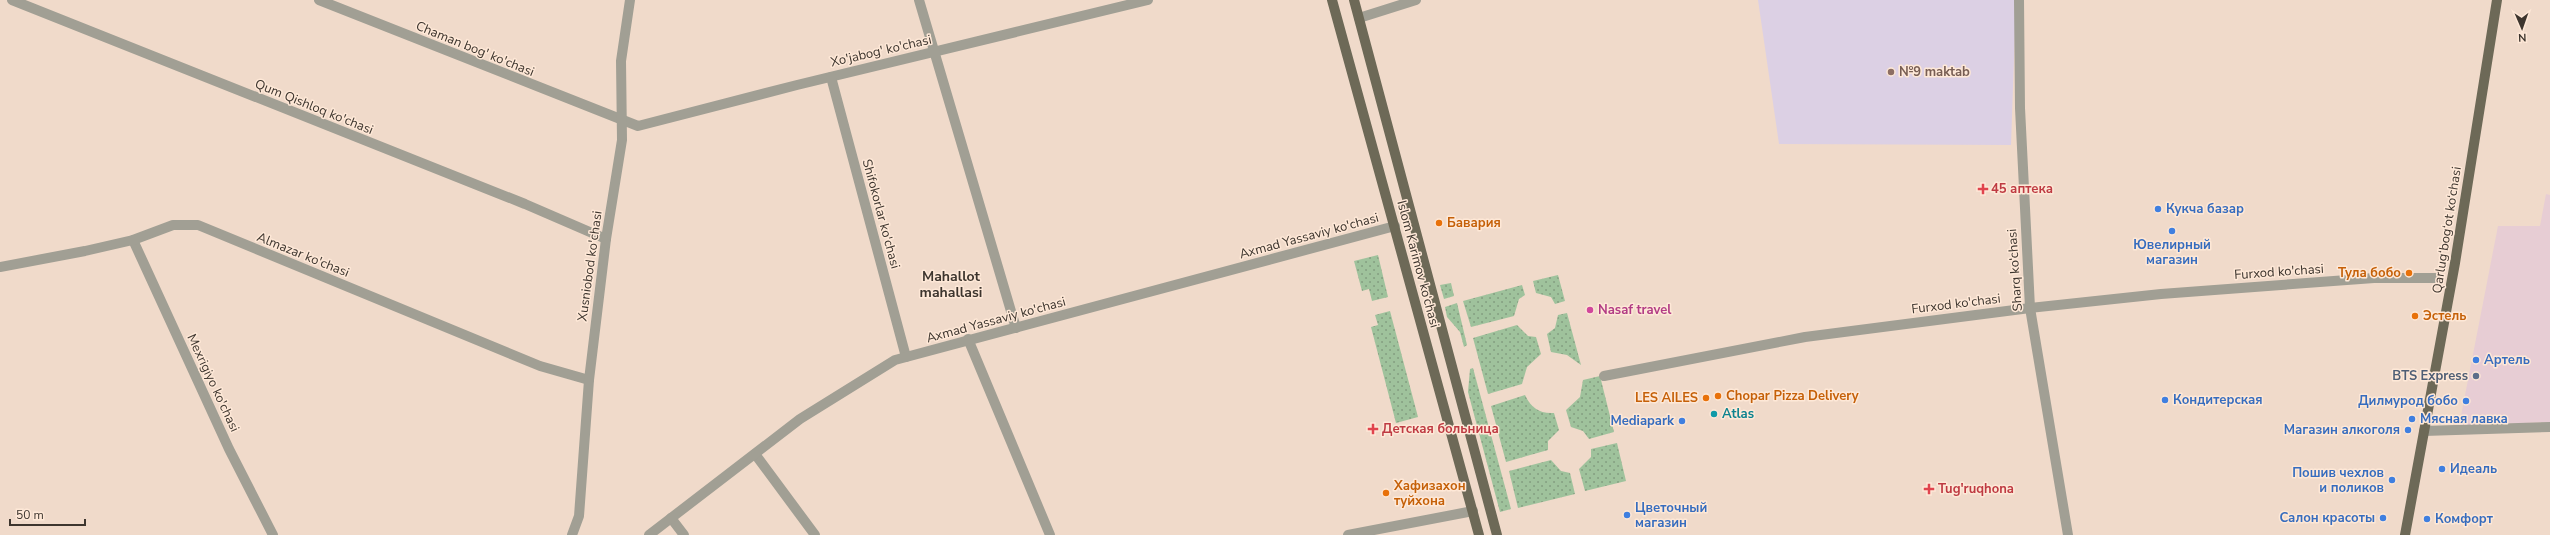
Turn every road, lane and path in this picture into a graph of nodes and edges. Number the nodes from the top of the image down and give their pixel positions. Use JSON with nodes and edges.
{"nodes":[{"id":1,"x":12,"y":0,"type":"edge"},
{"id":2,"x":319,"y":0,"type":"edge"},
{"id":3,"x":630,"y":0,"type":"edge"},
{"id":4,"x":919,"y":0,"type":"edge"},
{"id":5,"x":1148,"y":0,"type":"edge"},
{"id":6,"x":1332,"y":0,"type":"edge"},
{"id":7,"x":1354,"y":0,"type":"edge"},
{"id":8,"x":1416,"y":0,"type":"edge"},
{"id":9,"x":2019,"y":0,"type":"edge"},
{"id":10,"x":2497,"y":0,"type":"edge"},
{"id":11,"x":1359,"y":18,"type":"junction"},
{"id":12,"x":934,"y":52,"type":"junction"},
{"id":13,"x":831,"y":77,"type":"junction"},
{"id":14,"x":622,"y":120,"type":"junction"},
{"id":15,"x":1395,"y":226,"type":"junction"},
{"id":16,"x":606,"y":239,"type":"junction"},
{"id":17,"x":133,"y":240,"type":"junction"},
{"id":18,"x":0,"y":267,"type":"edge"},
{"id":19,"x":2435,"y":278,"type":"dead end"},
{"id":20,"x":2030,"y":308,"type":"junction"},
{"id":21,"x":1016,"y":328,"type":"junction"},
{"id":22,"x":968,"y":339,"type":"junction"},
{"id":23,"x":906,"y":357,"type":"junction"},
{"id":24,"x":1604,"y":376,"type":"dead end"},
{"id":25,"x":589,"y":380,"type":"junction"},
{"id":26,"x":2550,"y":427,"type":"edge"},
{"id":27,"x":2424,"y":431,"type":"junction"},
{"id":28,"x":755,"y":454,"type":"junction"},
{"id":29,"x":1473,"y":511,"type":"junction"},
{"id":30,"x":671,"y":518,"type":"junction"},
{"id":31,"x":273,"y":535,"type":"edge"},
{"id":32,"x":572,"y":535,"type":"edge"},
{"id":33,"x":650,"y":535,"type":"edge"},
{"id":34,"x":684,"y":535,"type":"edge"},
{"id":35,"x":815,"y":535,"type":"edge"},
{"id":36,"x":1050,"y":535,"type":"edge"},
{"id":37,"x":1348,"y":535,"type":"edge"},
{"id":38,"x":1479,"y":535,"type":"edge"},
{"id":39,"x":1497,"y":535,"type":"edge"},
{"id":40,"x":2068,"y":535,"type":"edge"},
{"id":41,"x":2405,"y":535,"type":"edge"}],
"edges":[{"from":1,"to":16,"type":"street","name":"Qum Qishloq ko'chasi"},
{"from":2,"to":14,"type":"street","name":"Chaman bog' ko'chasi"},
{"from":3,"to":14,"type":"street","name":"Xusniobod ko'chasi"},
{"from":4,"to":12,"type":"street"},
{"from":5,"to":12,"type":"street","name":"Xo'jabog' ko'chasi"},
{"from":6,"to":15,"type":"main road","name":"Islom Karimov ko‘chasi"},
{"from":7,"to":11,"type":"main road","name":"Islom Karimov ko‘chasi"},
{"from":8,"to":11,"type":"street"},
{"from":9,"to":20,"type":"street","name":"Sharq ko‘chasi"},
{"from":10,"to":27,"type":"main road","name":"Qarlug‘bog‘ot ko‘chasi"},
{"from":11,"to":39,"type":"main road","name":"Islom Karimov ko‘chasi"},
{"from":12,"to":13,"type":"street","name":"Xo'jabog' ko'chasi"},
{"from":12,"to":21,"type":"street"},
{"from":13,"to":14,"type":"street","name":"Xo'jabog' ko'chasi"},
{"from":13,"to":23,"type":"street","name":"Shifokorlar ko'chasi"},
{"from":14,"to":16,"type":"street","name":"Xusniobod ko'chasi"},
{"from":15,"to":21,"type":"street","name":"Axmad Yassaviy ko'chasi"},
{"from":15,"to":29,"type":"main road","name":"Islom Karimov ko‘chasi"},
{"from":16,"to":25,"type":"street","name":"Xusniobod ko'chasi"},
{"from":17,"to":18,"type":"street","name":"Almazar ko'chasi"},
{"from":17,"to":25,"type":"street","name":"Almazar ko'chasi"},
{"from":17,"to":31,"type":"street","name":"Mexrigiyo ko'chasi"},
{"from":19,"to":20,"type":"street","name":"Furxod ko'chasi"},
{"from":20,"to":24,"type":"street","name":"Furxod ko'chasi"},
{"from":20,"to":40,"type":"street","name":"Sharq ko‘chasi"},
{"from":21,"to":22,"type":"street","name":"Axmad Yassaviy ko'chasi"},
{"from":22,"to":23,"type":"street","name":"Axmad Yassaviy ko'chasi"},
{"from":22,"to":36,"type":"street"},
{"from":23,"to":28,"type":"street","name":"Axmad Yassaviy ko'chasi"},
{"from":25,"to":32,"type":"street","name":"Xusniobod ko'chasi"},
{"from":26,"to":27,"type":"street"},
{"from":27,"to":41,"type":"main road","name":"Qarlug‘bog‘ot ko‘chasi"},
{"from":28,"to":30,"type":"street","name":"Axmad Yassaviy ko'chasi"},
{"from":28,"to":35,"type":"street"},
{"from":29,"to":37,"type":"street"},
{"from":29,"to":38,"type":"main road","name":"Islom Karimov ko‘chasi"},
{"from":30,"to":33,"type":"street","name":"Axmad Yassaviy ko'chasi"},
{"from":30,"to":34,"type":"street"}]}
